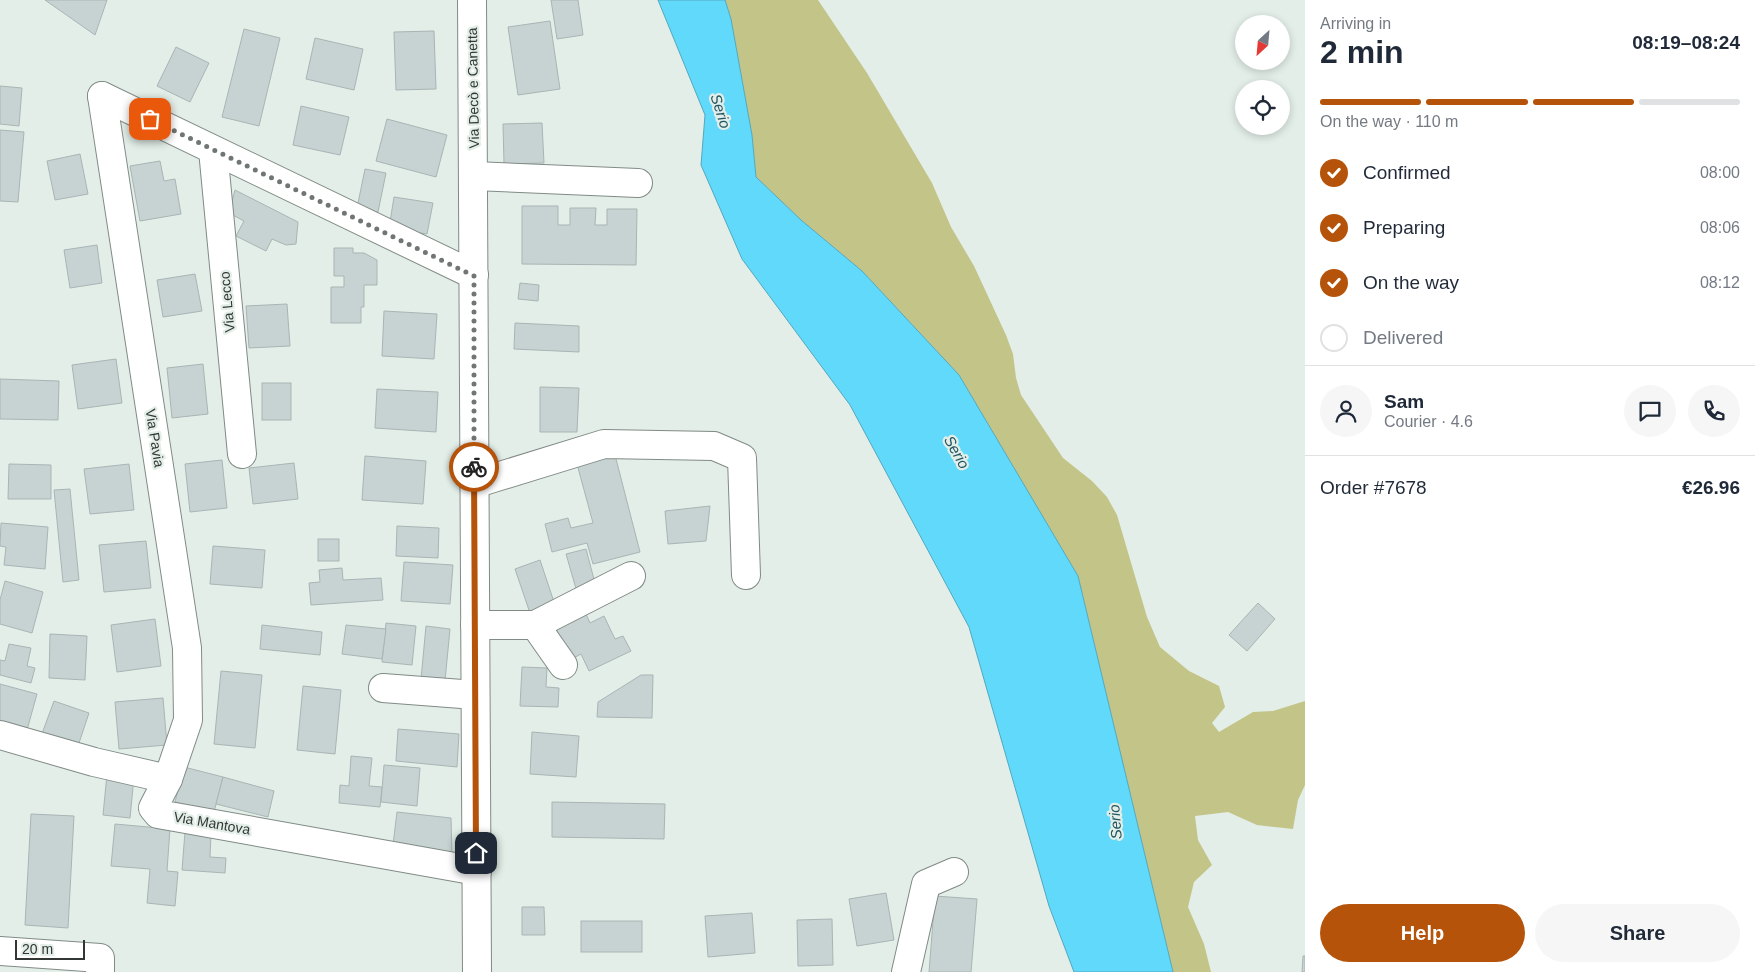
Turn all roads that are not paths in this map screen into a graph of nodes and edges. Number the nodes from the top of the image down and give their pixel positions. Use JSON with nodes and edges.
{"nodes":[{"id":1,"x":472,"y":0,"type":"edge"},
{"id":2,"x":213,"y":150,"type":"junction"},
{"id":3,"x":478,"y":177,"type":"junction"},
{"id":4,"x":638,"y":183,"type":"dead end"},
{"id":5,"x":474,"y":276,"type":"junction"},
{"id":6,"x":242,"y":454,"type":"dead end"},
{"id":7,"x":474,"y":484,"type":"junction"},
{"id":8,"x":746,"y":575,"type":"dead end"},
{"id":9,"x":631,"y":576,"type":"dead end"},
{"id":10,"x":475,"y":625,"type":"junction"},
{"id":11,"x":535,"y":625,"type":"junction"},
{"id":12,"x":563,"y":665,"type":"dead end"},
{"id":13,"x":383,"y":688,"type":"dead end"},
{"id":14,"x":474,"y":695,"type":"junction"},
{"id":15,"x":0,"y":735,"type":"edge"},
{"id":16,"x":168,"y":779,"type":"junction"},
{"id":17,"x":477,"y":871,"type":"junction"},
{"id":18,"x":954,"y":872,"type":"dead end"},
{"id":19,"x":0,"y":951,"type":"edge"},
{"id":20,"x":100,"y":972,"type":"edge"},
{"id":21,"x":477,"y":972,"type":"edge"},
{"id":22,"x":906,"y":972,"type":"edge"}],
"edges":[{"from":1,"to":3,"type":"street","name":"Via Decò e Canetta"},
{"from":2,"to":5,"type":"street"},
{"from":2,"to":6,"type":"street","name":"Via Lecco"},
{"from":2,"to":16,"type":"street","name":"Via Pavia"},
{"from":3,"to":4,"type":"street"},
{"from":3,"to":5,"type":"street","name":"Via Decò e Canetta"},
{"from":5,"to":7,"type":"street","name":"Via Decò e Canetta"},
{"from":7,"to":8,"type":"street"},
{"from":7,"to":10,"type":"street","name":"Via Decò e Canetta"},
{"from":9,"to":11,"type":"street"},
{"from":10,"to":11,"type":"street"},
{"from":10,"to":14,"type":"street","name":"Via Decò e Canetta"},
{"from":11,"to":12,"type":"street"},
{"from":13,"to":14,"type":"street"},
{"from":14,"to":17,"type":"street","name":"Via Decò e Canetta"},
{"from":15,"to":16,"type":"street"},
{"from":16,"to":17,"type":"street","name":"Via Mantova"},
{"from":17,"to":21,"type":"street","name":"Via Decò e Canetta"},
{"from":18,"to":22,"type":"street"},
{"from":19,"to":20,"type":"street"}]}
